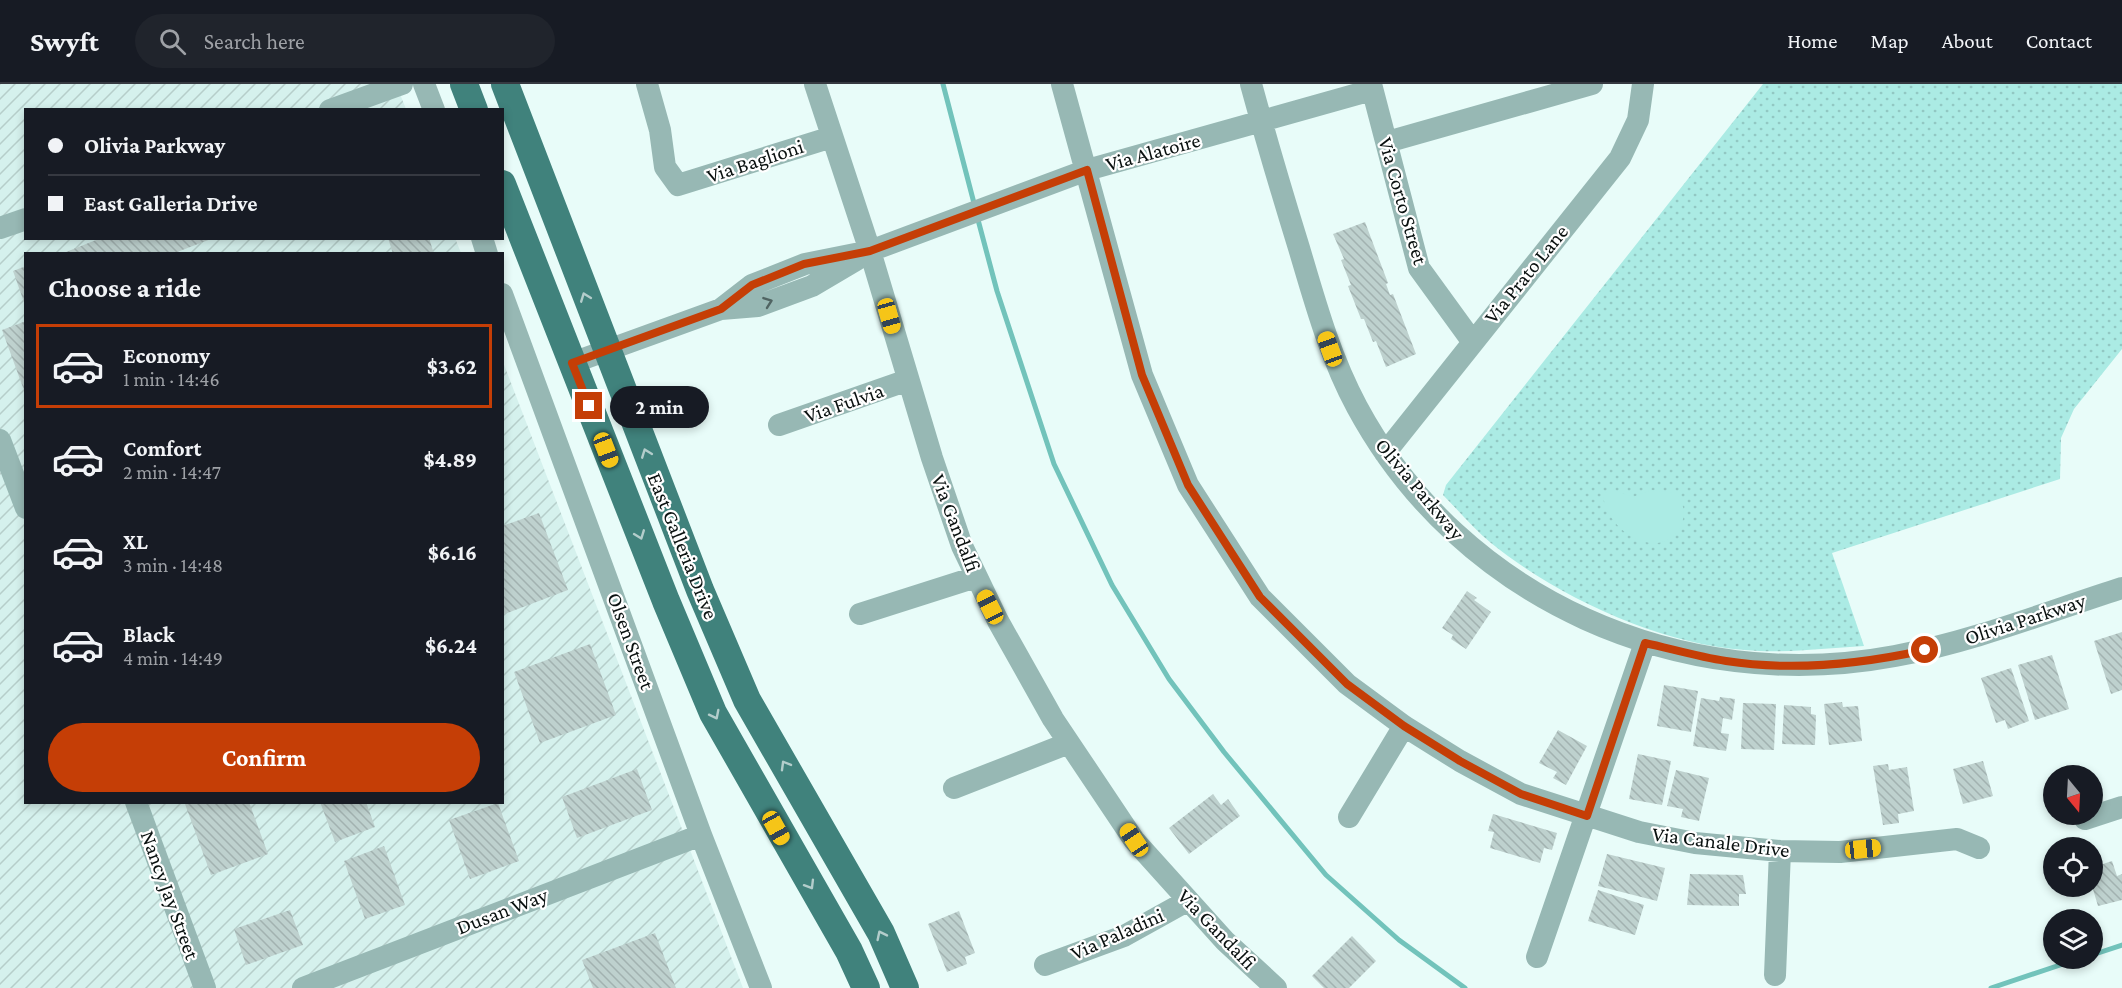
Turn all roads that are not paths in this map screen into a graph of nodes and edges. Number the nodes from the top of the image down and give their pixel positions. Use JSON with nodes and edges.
{"nodes":[{"id":1,"x":402,"y":84,"type":"edge"},
{"id":2,"x":424,"y":84,"type":"edge"},
{"id":3,"x":464,"y":84,"type":"edge"},
{"id":4,"x":505,"y":84,"type":"edge"},
{"id":5,"x":647,"y":84,"type":"edge"},
{"id":6,"x":815,"y":84,"type":"edge"},
{"id":7,"x":1062,"y":84,"type":"edge"},
{"id":8,"x":1251,"y":84,"type":"edge"},
{"id":9,"x":1592,"y":84,"type":"edge"},
{"id":10,"x":1643,"y":84,"type":"edge"},
{"id":11,"x":1372,"y":87,"type":"edge"},
{"id":12,"x":336,"y":108,"type":"edge"},
{"id":13,"x":433,"y":108,"type":"edge"},
{"id":14,"x":473,"y":108,"type":"edge"},
{"id":15,"x":1261,"y":122,"type":"junction"},
{"id":16,"x":832,"y":137,"type":"junction"},
{"id":17,"x":1387,"y":142,"type":"junction"},
{"id":18,"x":1087,"y":170,"type":"junction"},
{"id":19,"x":504,"y":189,"type":"edge"},
{"id":20,"x":24,"y":220,"type":"edge"},
{"id":21,"x":0,"y":228,"type":"edge"},
{"id":22,"x":870,"y":251,"type":"junction"},
{"id":23,"x":504,"y":299,"type":"edge"},
{"id":24,"x":1472,"y":340,"type":"junction"},
{"id":25,"x":606,"y":351,"type":"junction"},
{"id":26,"x":572,"y":363,"type":"junction"},
{"id":27,"x":908,"y":380,"type":"junction"},
{"id":28,"x":779,"y":425,"type":"dead end"},
{"id":29,"x":0,"y":440,"type":"edge"},
{"id":30,"x":1385,"y":453,"type":"junction"},
{"id":31,"x":24,"y":503,"type":"edge"},
{"id":32,"x":976,"y":577,"type":"junction"},
{"id":33,"x":2122,"y":588,"type":"edge"},
{"id":34,"x":860,"y":614,"type":"dead end"},
{"id":35,"x":1645,"y":643,"type":"junction"},
{"id":36,"x":1404,"y":726,"type":"junction"},
{"id":37,"x":1069,"y":743,"type":"junction"},
{"id":38,"x":954,"y":788,"type":"dead end"},
{"id":39,"x":137,"y":804,"type":"edge"},
{"id":40,"x":2122,"y":807,"type":"edge"},
{"id":41,"x":2103,"y":813,"type":"edge"},
{"id":42,"x":1587,"y":816,"type":"junction"},
{"id":43,"x":1349,"y":817,"type":"dead end"},
{"id":44,"x":701,"y":835,"type":"junction"},
{"id":45,"x":1979,"y":848,"type":"dead end"},
{"id":46,"x":1780,"y":851,"type":"junction"},
{"id":47,"x":1187,"y":901,"type":"junction"},
{"id":48,"x":1537,"y":957,"type":"dead end"},
{"id":49,"x":1045,"y":965,"type":"dead end"},
{"id":50,"x":1775,"y":975,"type":"dead end"},
{"id":51,"x":205,"y":988,"type":"edge"},
{"id":52,"x":303,"y":988,"type":"edge"},
{"id":53,"x":761,"y":988,"type":"edge"},
{"id":54,"x":866,"y":988,"type":"edge"},
{"id":55,"x":905,"y":988,"type":"edge"},
{"id":56,"x":1276,"y":988,"type":"edge"}],
"edges":[{"from":1,"to":12,"type":"street"},
{"from":2,"to":13,"type":"street"},
{"from":3,"to":14,"type":"main road"},
{"from":25,"to":4,"type":"main road","name":"East Galleria Drive","one_way":true},
{"from":5,"to":16,"type":"street","name":"Via Baglioni"},
{"from":6,"to":16,"type":"street","name":"Via Gandalfi"},
{"from":7,"to":18,"type":"street","name":"Via Canale Drive"},
{"from":8,"to":15,"type":"street","name":"Olivia Parkway"},
{"from":9,"to":17,"type":"street"},
{"from":10,"to":24,"type":"street","name":"Via Prato Lane"},
{"from":11,"to":15,"type":"street","name":"Via Alatoire"},
{"from":11,"to":17,"type":"street","name":"Via Corto Street"},
{"from":15,"to":18,"type":"street","name":"Via Alatoire"},
{"from":15,"to":30,"type":"street","name":"Olivia Parkway"},
{"from":16,"to":22,"type":"street","name":"Via Gandalfi"},
{"from":17,"to":24,"type":"street","name":"Via Corto Street"},
{"from":18,"to":22,"type":"street","name":"Via Alatoire"},
{"from":18,"to":36,"type":"street","name":"Via Canale Drive"},
{"from":19,"to":26,"type":"main road","name":"East Galleria Drive"},
{"from":20,"to":21,"type":"street"},
{"from":22,"to":25,"type":"street","name":"Via Alatoire"},
{"from":22,"to":27,"type":"street","name":"Via Gandalfi"},
{"from":23,"to":44,"type":"street","name":"Olsen Street"},
{"from":24,"to":30,"type":"street","name":"Via Prato Lane"},
{"from":25,"to":26,"type":"street","name":"Via Alatoire"},
{"from":55,"to":25,"type":"main road","name":"East Galleria Drive","one_way":true},
{"from":26,"to":54,"type":"main road","name":"East Galleria Drive","one_way":true},
{"from":27,"to":28,"type":"street","name":"Via Fulvia"},
{"from":27,"to":32,"type":"street","name":"Via Gandalfi"},
{"from":29,"to":31,"type":"street"},
{"from":30,"to":35,"type":"street","name":"Olivia Parkway"},
{"from":32,"to":34,"type":"street"},
{"from":32,"to":37,"type":"street","name":"Via Gandalfi"},
{"from":33,"to":35,"type":"street","name":"Olivia Parkway"},
{"from":35,"to":42,"type":"street"},
{"from":36,"to":42,"type":"street","name":"Via Canale Drive"},
{"from":36,"to":43,"type":"street"},
{"from":37,"to":38,"type":"street"},
{"from":37,"to":47,"type":"street","name":"Via Gandalfi"},
{"from":39,"to":51,"type":"street","name":"Nancy Jay Street"},
{"from":40,"to":41,"type":"street"},
{"from":42,"to":46,"type":"street","name":"Via Canale Drive"},
{"from":42,"to":48,"type":"street"},
{"from":44,"to":52,"type":"street","name":"Dusan Way"},
{"from":44,"to":53,"type":"street","name":"Olsen Street"},
{"from":45,"to":46,"type":"street","name":"Via Canale Drive"},
{"from":46,"to":50,"type":"street"},
{"from":47,"to":49,"type":"street","name":"Via Paladini"},
{"from":47,"to":56,"type":"street","name":"Via Gandalfi"}]}
